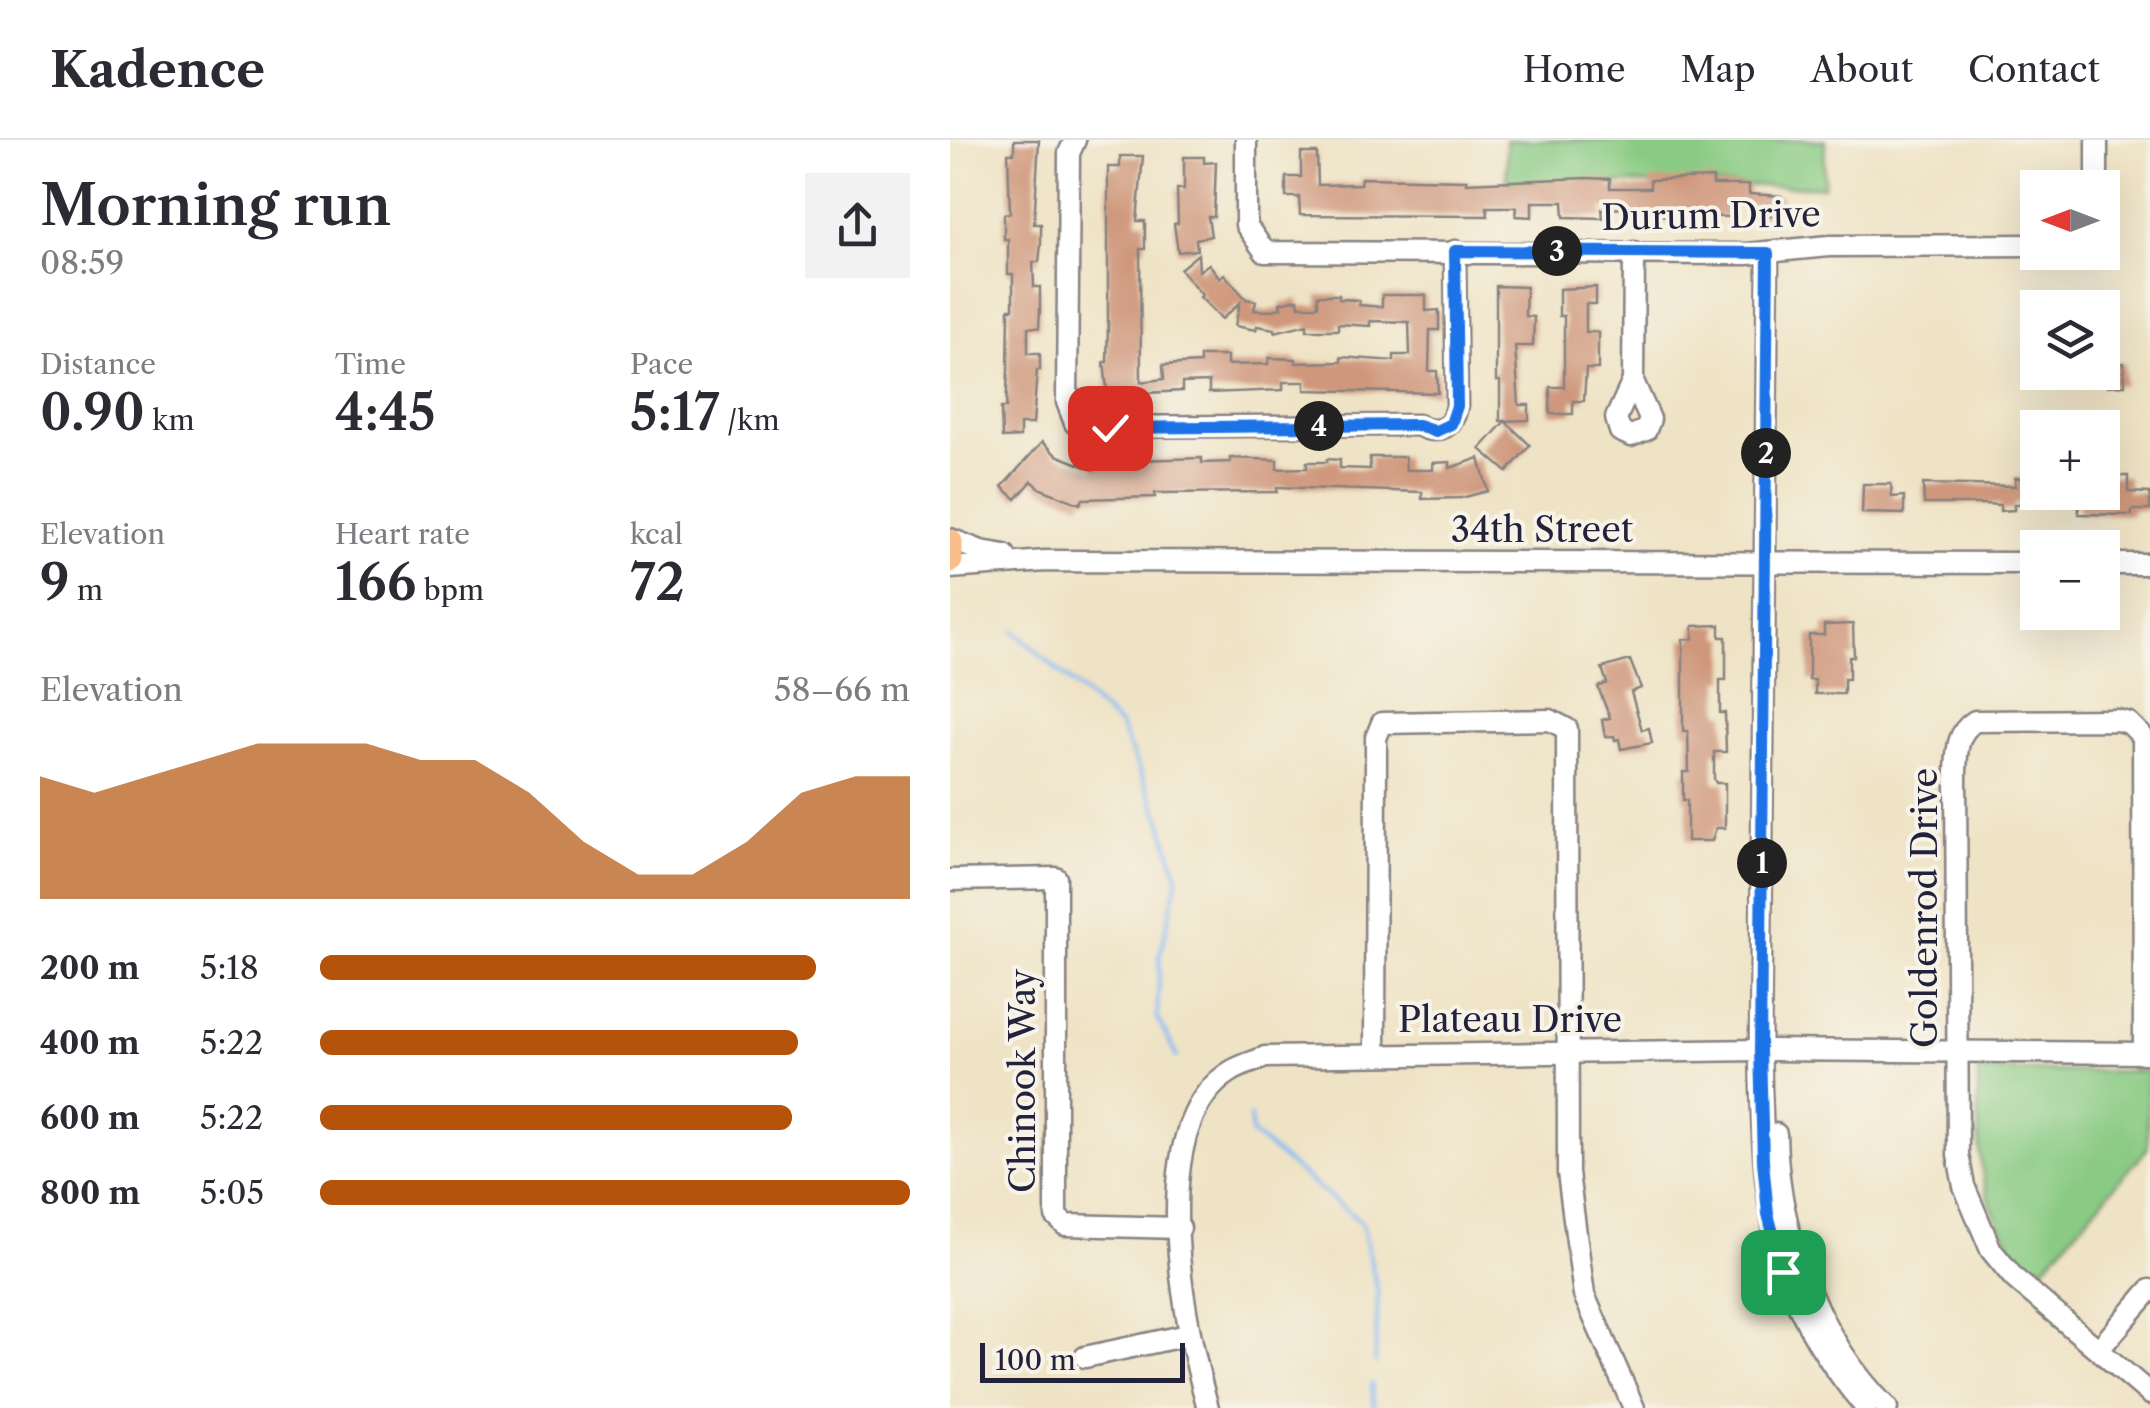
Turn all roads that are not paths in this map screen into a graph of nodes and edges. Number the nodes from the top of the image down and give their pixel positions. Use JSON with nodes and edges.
{"nodes":[{"id":1,"x":1075,"y":140,"type":"edge"},
{"id":2,"x":1246,"y":140,"type":"edge"},
{"id":3,"x":2096,"y":140,"type":"edge"},
{"id":4,"x":2097,"y":170,"type":"edge"},
{"id":5,"x":2020,"y":245,"type":"edge"},
{"id":6,"x":1455,"y":251,"type":"junction"},
{"id":7,"x":1634,"y":252,"type":"junction"},
{"id":8,"x":1768,"y":253,"type":"junction"},
{"id":9,"x":1633,"y":381,"type":"dead end"},
{"id":10,"x":950,"y":541,"type":"edge"},
{"id":11,"x":950,"y":560,"type":"edge"},
{"id":12,"x":1046,"y":561,"type":"junction"},
{"id":13,"x":1771,"y":563,"type":"junction"},
{"id":14,"x":2020,"y":564,"type":"edge"},
{"id":15,"x":2120,"y":564,"type":"edge"},
{"id":16,"x":2150,"y":564,"type":"edge"},
{"id":17,"x":950,"y":568,"type":"edge"},
{"id":18,"x":950,"y":880,"type":"edge"},
{"id":19,"x":1767,"y":1050,"type":"junction"},
{"id":20,"x":1958,"y":1052,"type":"junction"},
{"id":21,"x":1568,"y":1053,"type":"junction"},
{"id":22,"x":2147,"y":1053,"type":"edge"},
{"id":23,"x":1376,"y":1054,"type":"junction"},
{"id":24,"x":1180,"y":1228,"type":"junction"},
{"id":25,"x":2150,"y":1290,"type":"edge"},
{"id":26,"x":1188,"y":1335,"type":"junction"},
{"id":27,"x":2099,"y":1349,"type":"junction"},
{"id":28,"x":1085,"y":1357,"type":"dead end"},
{"id":29,"x":2150,"y":1394,"type":"edge"},
{"id":30,"x":1208,"y":1408,"type":"edge"},
{"id":31,"x":1634,"y":1408,"type":"edge"},
{"id":32,"x":1866,"y":1408,"type":"edge"},
{"id":33,"x":1887,"y":1408,"type":"edge"}],
"edges":[{"from":1,"to":6,"type":"street"},
{"from":2,"to":6,"type":"street","name":"Durum Drive"},
{"from":3,"to":4,"type":"street"},
{"from":5,"to":8,"type":"street","name":"Durum Drive"},
{"from":6,"to":7,"type":"street","name":"Durum Drive"},
{"from":7,"to":8,"type":"street","name":"Durum Drive"},
{"from":7,"to":9,"type":"street"},
{"from":8,"to":13,"type":"street"},
{"from":10,"to":11,"type":"main road"},
{"from":10,"to":12,"type":"street","name":"34th Street"},
{"from":12,"to":13,"type":"street","name":"34th Street"},
{"from":12,"to":17,"type":"street","name":"34th Street"},
{"from":13,"to":14,"type":"street","name":"34th Street"},
{"from":13,"to":19,"type":"street"},
{"from":15,"to":16,"type":"street"},
{"from":18,"to":24,"type":"street","name":"Chinook Way"},
{"from":19,"to":20,"type":"street","name":"Plateau Drive"},
{"from":19,"to":21,"type":"street","name":"Plateau Drive"},
{"from":19,"to":32,"type":"street"},
{"from":19,"to":33,"type":"street"},
{"from":20,"to":22,"type":"street","name":"Plateau Drive"},
{"from":20,"to":22,"type":"street","name":"Goldenrod Drive"},
{"from":20,"to":27,"type":"street","name":"Goldenrod Drive"},
{"from":21,"to":23,"type":"street","name":"Plateau Drive"},
{"from":21,"to":23,"type":"street"},
{"from":21,"to":31,"type":"street"},
{"from":23,"to":24,"type":"street","name":"Plateau Drive"},
{"from":24,"to":26,"type":"street","name":"Plateau Drive"},
{"from":25,"to":27,"type":"street"},
{"from":26,"to":28,"type":"street"},
{"from":26,"to":30,"type":"street","name":"Plateau Drive"},
{"from":27,"to":29,"type":"street","name":"Goldenrod Drive"}]}
